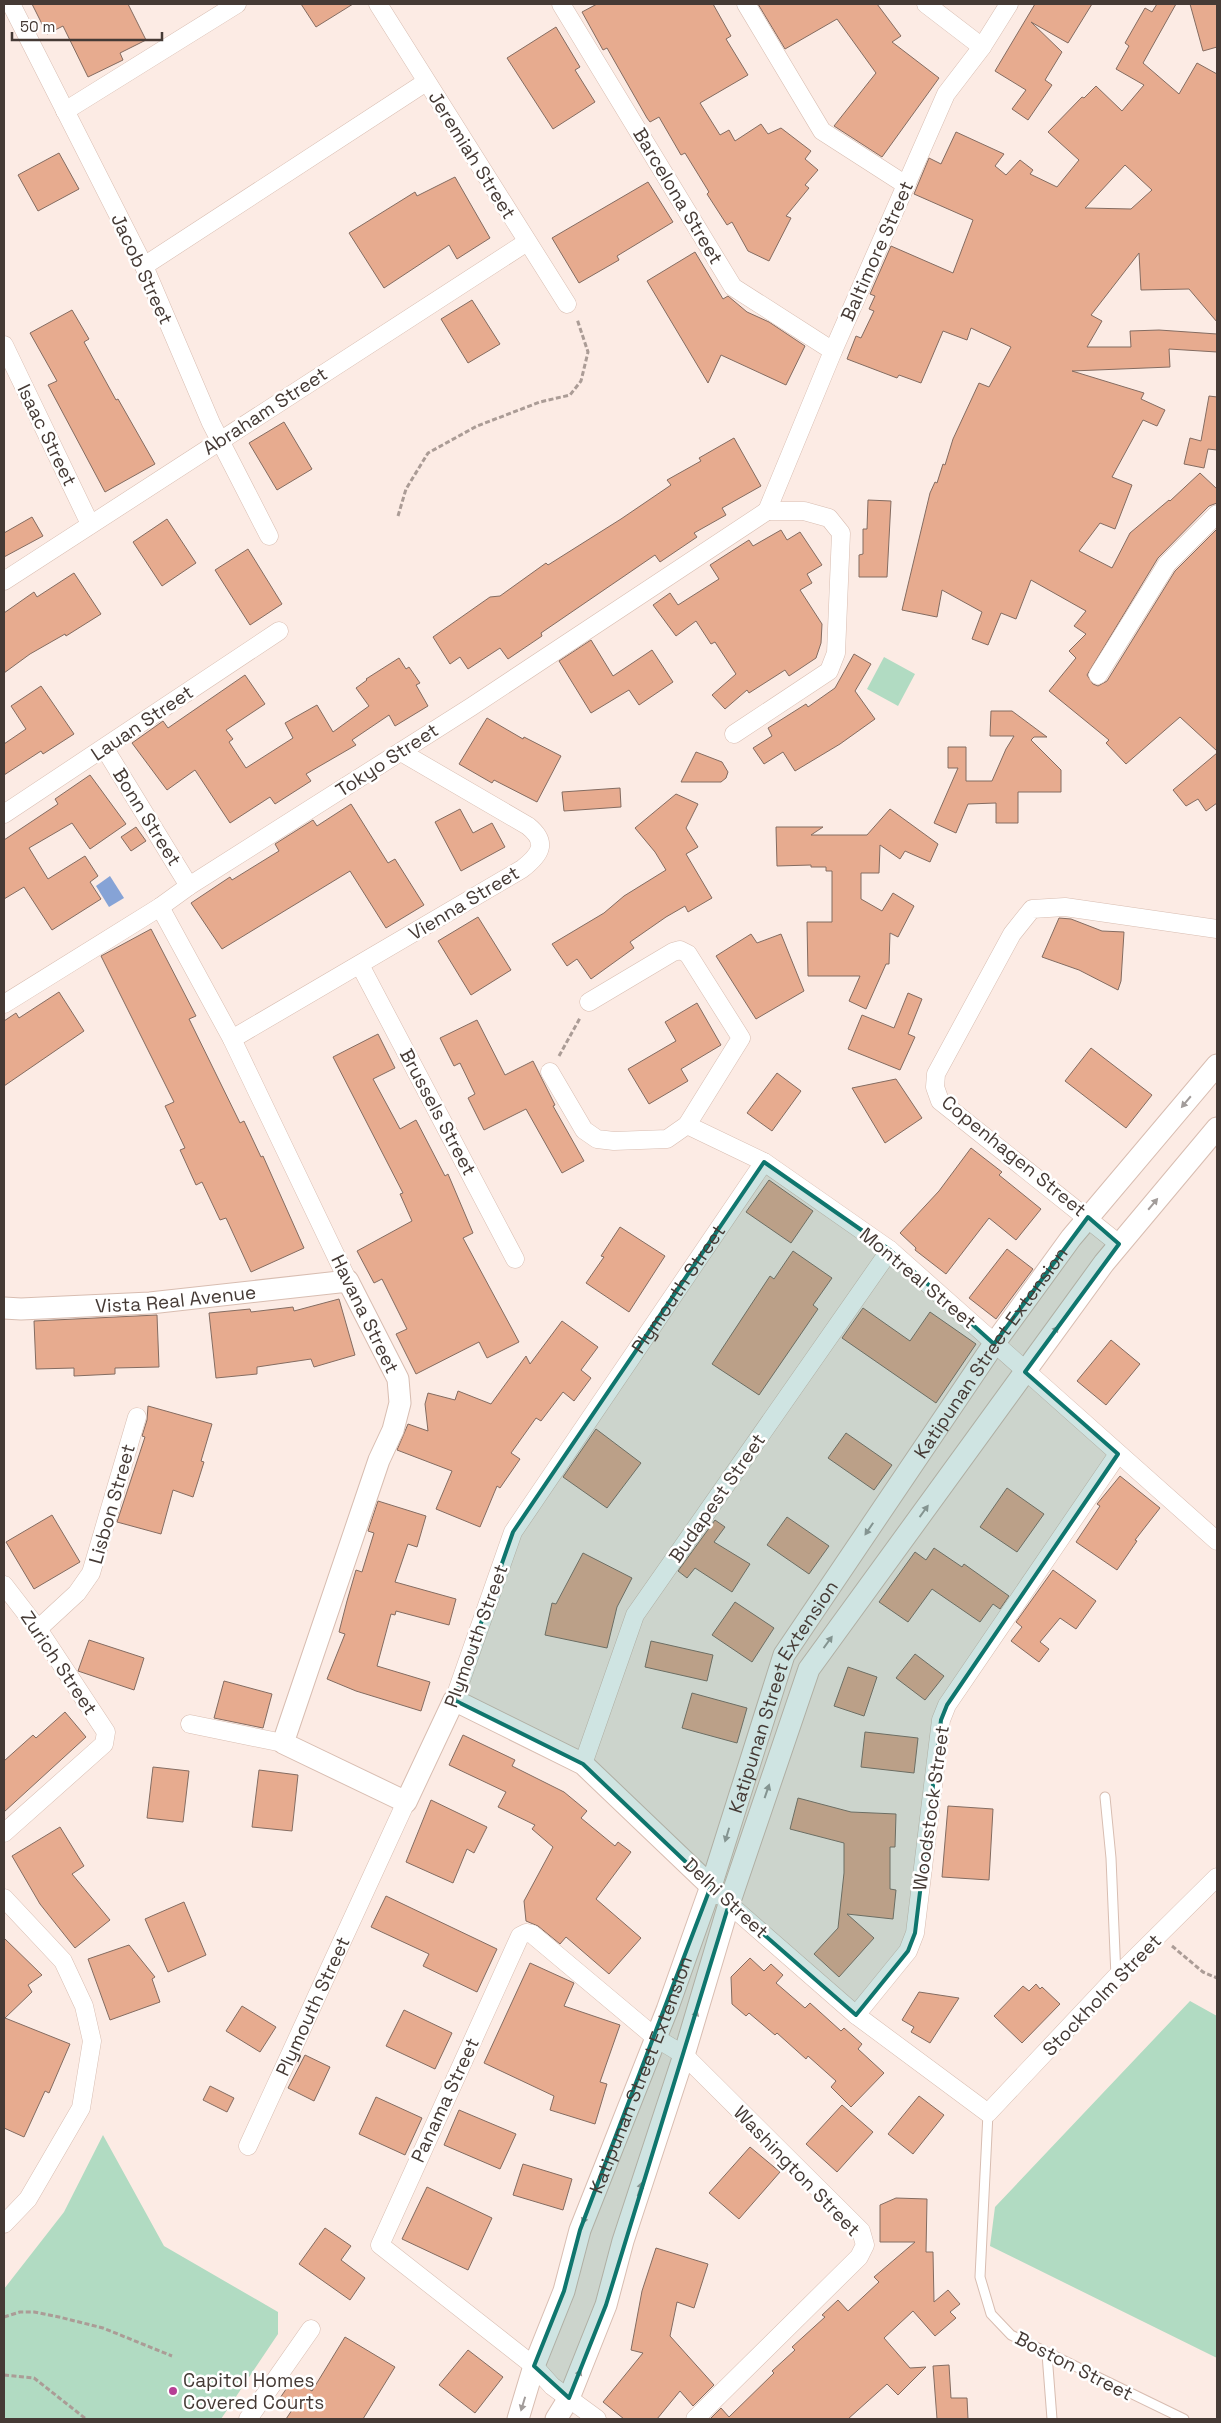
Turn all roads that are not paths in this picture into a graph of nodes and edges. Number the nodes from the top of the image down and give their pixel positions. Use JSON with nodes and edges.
{"nodes":[{"id":1,"x":11,"y":4,"type":"edge"},
{"id":2,"x":236,"y":4,"type":"edge"},
{"id":3,"x":378,"y":4,"type":"edge"},
{"id":4,"x":562,"y":4,"type":"edge"},
{"id":5,"x":746,"y":4,"type":"edge"},
{"id":6,"x":926,"y":4,"type":"edge"},
{"id":7,"x":1009,"y":4,"type":"edge"},
{"id":8,"x":982,"y":47,"type":"junction"},
{"id":9,"x":426,"y":82,"type":"junction"},
{"id":10,"x":66,"y":111,"type":"junction"},
{"id":11,"x":906,"y":185,"type":"junction"},
{"id":12,"x":527,"y":242,"type":"junction"},
{"id":13,"x":144,"y":266,"type":"junction"},
{"id":14,"x":567,"y":304,"type":"road end"},
{"id":15,"x":4,"y":345,"type":"edge"},
{"id":16,"x":832,"y":350,"type":"junction"},
{"id":17,"x":220,"y":441,"type":"junction"},
{"id":18,"x":767,"y":512,"type":"junction"},
{"id":19,"x":1217,"y":514,"type":"edge"},
{"id":20,"x":90,"y":524,"type":"junction"},
{"id":21,"x":269,"y":536,"type":"dead end"},
{"id":22,"x":4,"y":581,"type":"edge"},
{"id":23,"x":279,"y":630,"type":"dead end"},
{"id":24,"x":1098,"y":675,"type":"dead end"},
{"id":25,"x":734,"y":734,"type":"dead end"},
{"id":26,"x":104,"y":749,"type":"junction"},
{"id":27,"x":401,"y":752,"type":"junction"},
{"id":28,"x":4,"y":814,"type":"edge"},
{"id":29,"x":190,"y":886,"type":"junction"},
{"id":30,"x":160,"y":907,"type":"junction"},
{"id":31,"x":1217,"y":929,"type":"edge"},
{"id":32,"x":360,"y":965,"type":"junction"},
{"id":33,"x":589,"y":1002,"type":"road end"},
{"id":34,"x":4,"y":1004,"type":"edge"},
{"id":35,"x":232,"y":1039,"type":"junction"},
{"id":36,"x":1217,"y":1064,"type":"edge"},
{"id":37,"x":550,"y":1072,"type":"road end"},
{"id":38,"x":687,"y":1124,"type":"junction"},
{"id":39,"x":1217,"y":1128,"type":"edge"},
{"id":40,"x":764,"y":1162,"type":"junction"},
{"id":41,"x":1088,"y":1217,"type":"junction"},
{"id":42,"x":1119,"y":1244,"type":"junction"},
{"id":43,"x":890,"y":1250,"type":"junction"},
{"id":44,"x":515,"y":1259,"type":"dead end"},
{"id":45,"x":348,"y":1282,"type":"junction"},
{"id":46,"x":4,"y":1308,"type":"edge"},
{"id":47,"x":994,"y":1344,"type":"junction"},
{"id":48,"x":1025,"y":1372,"type":"junction"},
{"id":49,"x":137,"y":1417,"type":"dead end"},
{"id":50,"x":1118,"y":1454,"type":"junction"},
{"id":51,"x":1217,"y":1541,"type":"edge"},
{"id":52,"x":4,"y":1584,"type":"edge"},
{"id":53,"x":38,"y":1629,"type":"junction"},
{"id":54,"x":454,"y":1700,"type":"junction"},
{"id":55,"x":190,"y":1724,"type":"dead end"},
{"id":56,"x":284,"y":1743,"type":"junction"},
{"id":57,"x":582,"y":1764,"type":"junction"},
{"id":58,"x":1105,"y":1797,"type":"dead end"},
{"id":59,"x":406,"y":1802,"type":"junction"},
{"id":60,"x":4,"y":1833,"type":"edge"},
{"id":61,"x":1217,"y":1877,"type":"edge"},
{"id":62,"x":711,"y":1886,"type":"junction"},
{"id":63,"x":4,"y":1898,"type":"edge"},
{"id":64,"x":730,"y":1904,"type":"junction"},
{"id":65,"x":1116,"y":1977,"type":"junction"},
{"id":66,"x":856,"y":2015,"type":"junction"},
{"id":67,"x":656,"y":2038,"type":"junction"},
{"id":68,"x":684,"y":2056,"type":"junction"},
{"id":69,"x":988,"y":2113,"type":"junction"},
{"id":70,"x":248,"y":2146,"type":"dead end"},
{"id":71,"x":4,"y":2224,"type":"edge"},
{"id":72,"x":311,"y":2330,"type":"dead end"},
{"id":73,"x":1047,"y":2354,"type":"junction"},
{"id":74,"x":534,"y":2366,"type":"junction"},
{"id":75,"x":569,"y":2398,"type":"junction"},
{"id":76,"x":248,"y":2419,"type":"edge"},
{"id":77,"x":518,"y":2419,"type":"edge"},
{"id":78,"x":556,"y":2419,"type":"edge"},
{"id":79,"x":597,"y":2419,"type":"edge"},
{"id":80,"x":695,"y":2419,"type":"edge"},
{"id":81,"x":1052,"y":2419,"type":"edge"},
{"id":82,"x":1184,"y":2419,"type":"edge"}],
"edges":[{"from":1,"to":10,"type":"street","name":"Jacob Street"},
{"from":2,"to":10,"type":"street"},
{"from":3,"to":9,"type":"street","name":"Jeremiah Street"},
{"from":4,"to":16,"type":"street","name":"Barcelona Street"},
{"from":5,"to":11,"type":"street"},
{"from":6,"to":8,"type":"street"},
{"from":7,"to":8,"type":"street","name":"Baltimore Street"},
{"from":8,"to":11,"type":"street","name":"Baltimore Street"},
{"from":9,"to":12,"type":"street","name":"Jeremiah Street"},
{"from":9,"to":13,"type":"street"},
{"from":10,"to":13,"type":"street","name":"Jacob Street"},
{"from":11,"to":16,"type":"street","name":"Baltimore Street"},
{"from":12,"to":14,"type":"street","name":"Jeremiah Street"},
{"from":12,"to":17,"type":"street","name":"Abraham Street"},
{"from":13,"to":17,"type":"street","name":"Jacob Street"},
{"from":15,"to":20,"type":"street","name":"Isaac Street"},
{"from":16,"to":18,"type":"street","name":"Baltimore Street"},
{"from":17,"to":20,"type":"street","name":"Abraham Street"},
{"from":17,"to":21,"type":"street","name":"Jacob Street"},
{"from":18,"to":25,"type":"street"},
{"from":18,"to":27,"type":"street","name":"Tokyo Street"},
{"from":19,"to":24,"type":"street"},
{"from":20,"to":22,"type":"street","name":"Abraham Street"},
{"from":23,"to":26,"type":"street","name":"Lauan Street"},
{"from":26,"to":28,"type":"street","name":"Lauan Street"},
{"from":26,"to":29,"type":"street","name":"Bonn Street"},
{"from":27,"to":29,"type":"street","name":"Tokyo Street"},
{"from":27,"to":32,"type":"street","name":"Vienna Street"},
{"from":29,"to":30,"type":"street","name":"Tokyo Street"},
{"from":30,"to":34,"type":"street","name":"Tokyo Street"},
{"from":30,"to":35,"type":"street","name":"Havana Street"},
{"from":31,"to":41,"type":"street","name":"Copenhagen Street"},
{"from":32,"to":35,"type":"street","name":"Vienna Street"},
{"from":32,"to":44,"type":"street","name":"Brussels Street"},
{"from":33,"to":38,"type":"street"},
{"from":35,"to":45,"type":"street","name":"Havana Street"},
{"from":36,"to":41,"type":"street","name":"Katipunan Street Extension","one_way":true},
{"from":37,"to":38,"type":"street"},
{"from":38,"to":40,"type":"street","name":"Montreal Street"},
{"from":42,"to":39,"type":"street","name":"Katipunan Street Extension","one_way":true},
{"from":40,"to":43,"type":"street","name":"Montreal Street"},
{"from":40,"to":54,"type":"street","name":"Plymouth Street"},
{"from":41,"to":42,"type":"street","name":"Copenhagen Street"},
{"from":41,"to":47,"type":"street","name":"Katipunan Street Extension"},
{"from":48,"to":42,"type":"street","name":"Katipunan Street Extension","one_way":true},
{"from":43,"to":47,"type":"street","name":"Montreal Street"},
{"from":43,"to":57,"type":"street","name":"Budapest Street"},
{"from":45,"to":46,"type":"street","name":"Vista Real Avenue"},
{"from":45,"to":56,"type":"street","name":"Havana Street"},
{"from":47,"to":48,"type":"street","name":"Montreal Street"},
{"from":47,"to":62,"type":"street","name":"Katipunan Street Extension","one_way":true},
{"from":48,"to":50,"type":"street","name":"Montreal Street"},
{"from":64,"to":48,"type":"street","name":"Katipunan Street Extension","one_way":true},
{"from":49,"to":53,"type":"street","name":"Lisbon Street"},
{"from":50,"to":51,"type":"street","name":"Montreal Street"},
{"from":50,"to":66,"type":"street","name":"Woodstock Street"},
{"from":52,"to":53,"type":"street","name":"Zurich Street"},
{"from":53,"to":60,"type":"street","name":"Zurich Street"},
{"from":54,"to":57,"type":"street","name":"Delhi Street"},
{"from":54,"to":59,"type":"street","name":"Plymouth Street"},
{"from":55,"to":56,"type":"street"},
{"from":56,"to":59,"type":"street"},
{"from":57,"to":62,"type":"street","name":"Delhi Street"},
{"from":58,"to":65,"type":"lane"},
{"from":59,"to":70,"type":"street","name":"Plymouth Street"},
{"from":61,"to":65,"type":"street","name":"Stockholm Street"},
{"from":62,"to":64,"type":"street","name":"Delhi Street"},
{"from":62,"to":67,"type":"street","name":"Katipunan Street Extension"},
{"from":63,"to":71,"type":"street"},
{"from":64,"to":66,"type":"street","name":"Delhi Street"},
{"from":68,"to":64,"type":"street","name":"Katipunan Street Extension","one_way":true},
{"from":65,"to":69,"type":"street","name":"Stockholm Street"},
{"from":66,"to":69,"type":"street","name":"Delhi Street"},
{"from":67,"to":68,"type":"street","name":"Washington Street"},
{"from":67,"to":74,"type":"street","name":"Katipunan Street Extension","one_way":true},
{"from":67,"to":74,"type":"street","name":"Panama Street"},
{"from":75,"to":68,"type":"street","name":"Katipunan Street Extension","one_way":true},
{"from":68,"to":80,"type":"street","name":"Washington Street"},
{"from":69,"to":73,"type":"lane","name":"Boston Street"},
{"from":72,"to":76,"type":"street"},
{"from":73,"to":81,"type":"lane"},
{"from":73,"to":82,"type":"lane","name":"Boston Street"},
{"from":74,"to":75,"type":"street"},
{"from":74,"to":77,"type":"street","name":"Katipunan Street Extension","one_way":true},
{"from":75,"to":78,"type":"street","name":"Katipunan Street Extension"},
{"from":75,"to":79,"type":"street"}]}
